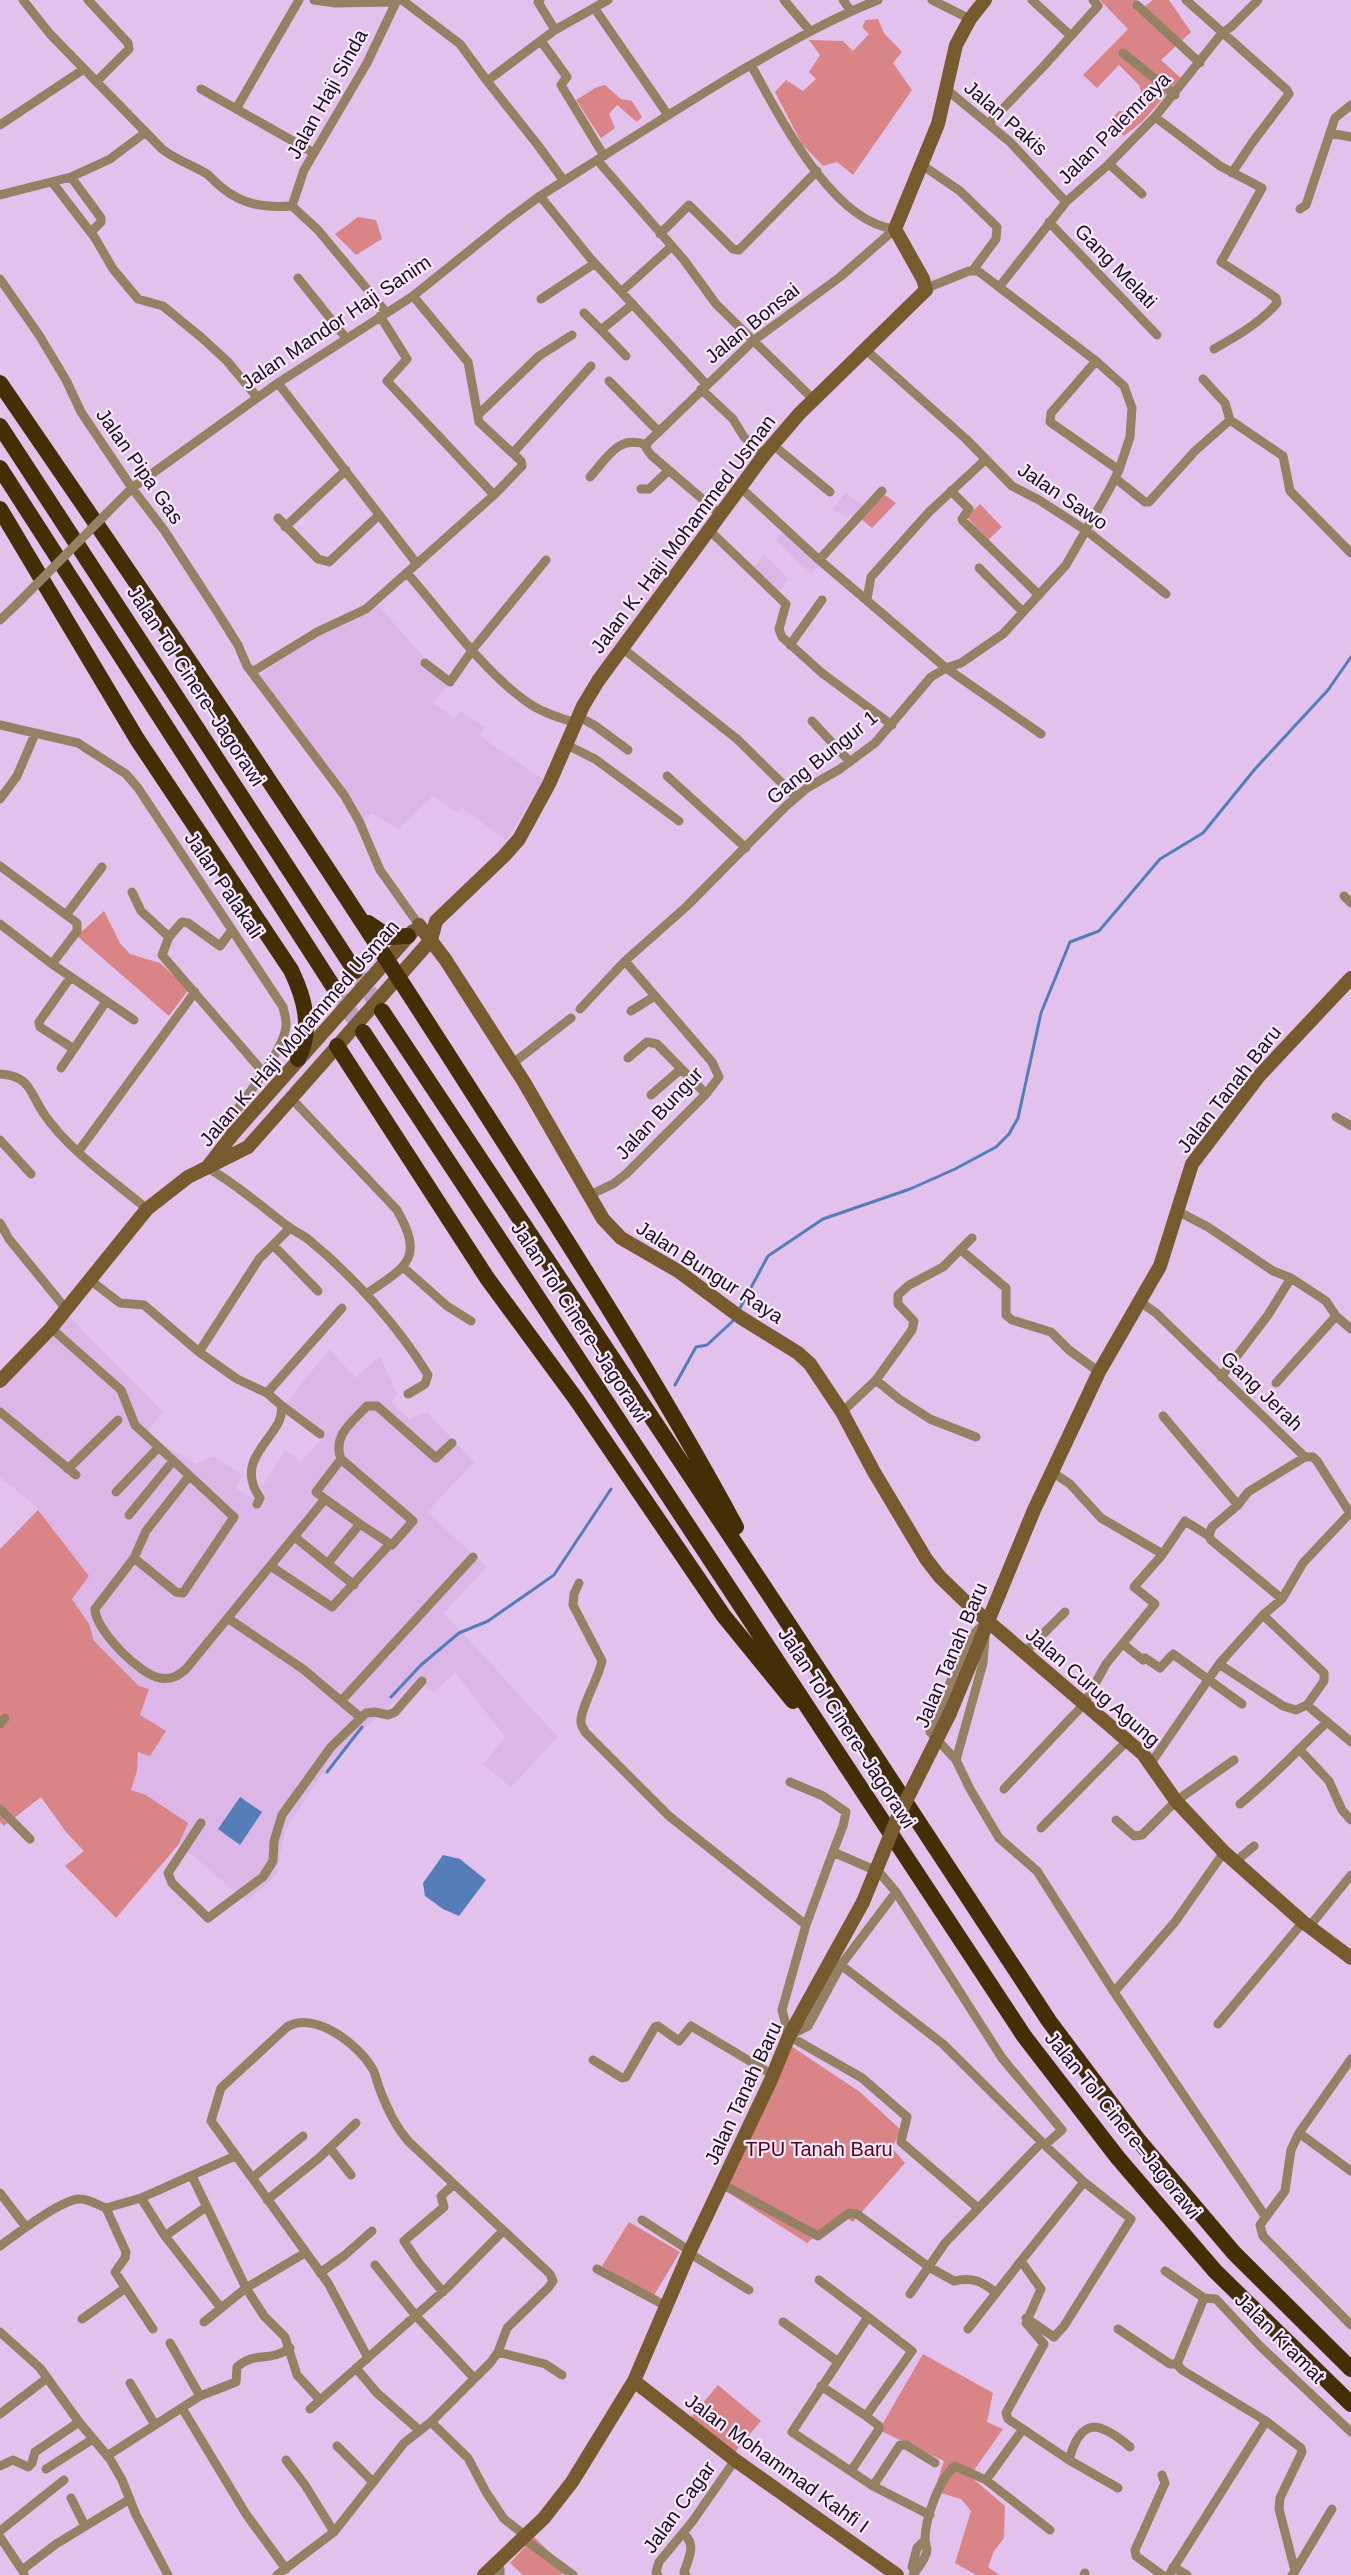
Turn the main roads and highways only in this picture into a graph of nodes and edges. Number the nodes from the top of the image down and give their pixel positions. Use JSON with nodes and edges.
{"nodes":[{"id":1,"x":0,"y":383,"type":"edge"},
{"id":2,"x":0,"y":426,"type":"edge"},
{"id":3,"x":0,"y":468,"type":"edge"},
{"id":4,"x":0,"y":509,"type":"edge"},
{"id":5,"x":358,"y":914,"type":"junction"},
{"id":6,"x":414,"y":931,"type":"road end"},
{"id":7,"x":355,"y":971,"type":"tunnel mouth"},
{"id":8,"x":336,"y":991,"type":"tunnel mouth"},
{"id":9,"x":382,"y":1011,"type":"tunnel mouth"},
{"id":10,"x":363,"y":1032,"type":"tunnel mouth"},
{"id":11,"x":337,"y":1046,"type":"road end"},
{"id":12,"x":298,"y":1059,"type":"road end"},
{"id":13,"x":786,"y":1620,"type":"junction"},
{"id":14,"x":854,"y":1777,"type":"junction"},
{"id":15,"x":1351,"y":2369,"type":"edge"},
{"id":16,"x":1351,"y":2404,"type":"edge"}],
"edges":[{"from":1,"to":5,"type":"highway"},
{"from":2,"to":7,"type":"highway","name":"Jalan Tol Cinere–Jagorawi"},
{"from":3,"to":8,"type":"highway"},
{"from":4,"to":12,"type":"highway"},
{"from":5,"to":6,"type":"highway"},
{"from":5,"to":13,"type":"highway"},
{"from":9,"to":13,"type":"highway","name":"Jalan Tol Cinere–Jagorawi"},
{"from":10,"to":14,"type":"highway","name":"Jalan Tol Cinere–Jagorawi"},
{"from":11,"to":14,"type":"highway"},
{"from":13,"to":15,"type":"highway","name":"Jalan Tol Cinere–Jagorawi"},
{"from":14,"to":16,"type":"highway","name":"Jalan Tol Cinere–Jagorawi"}]}
